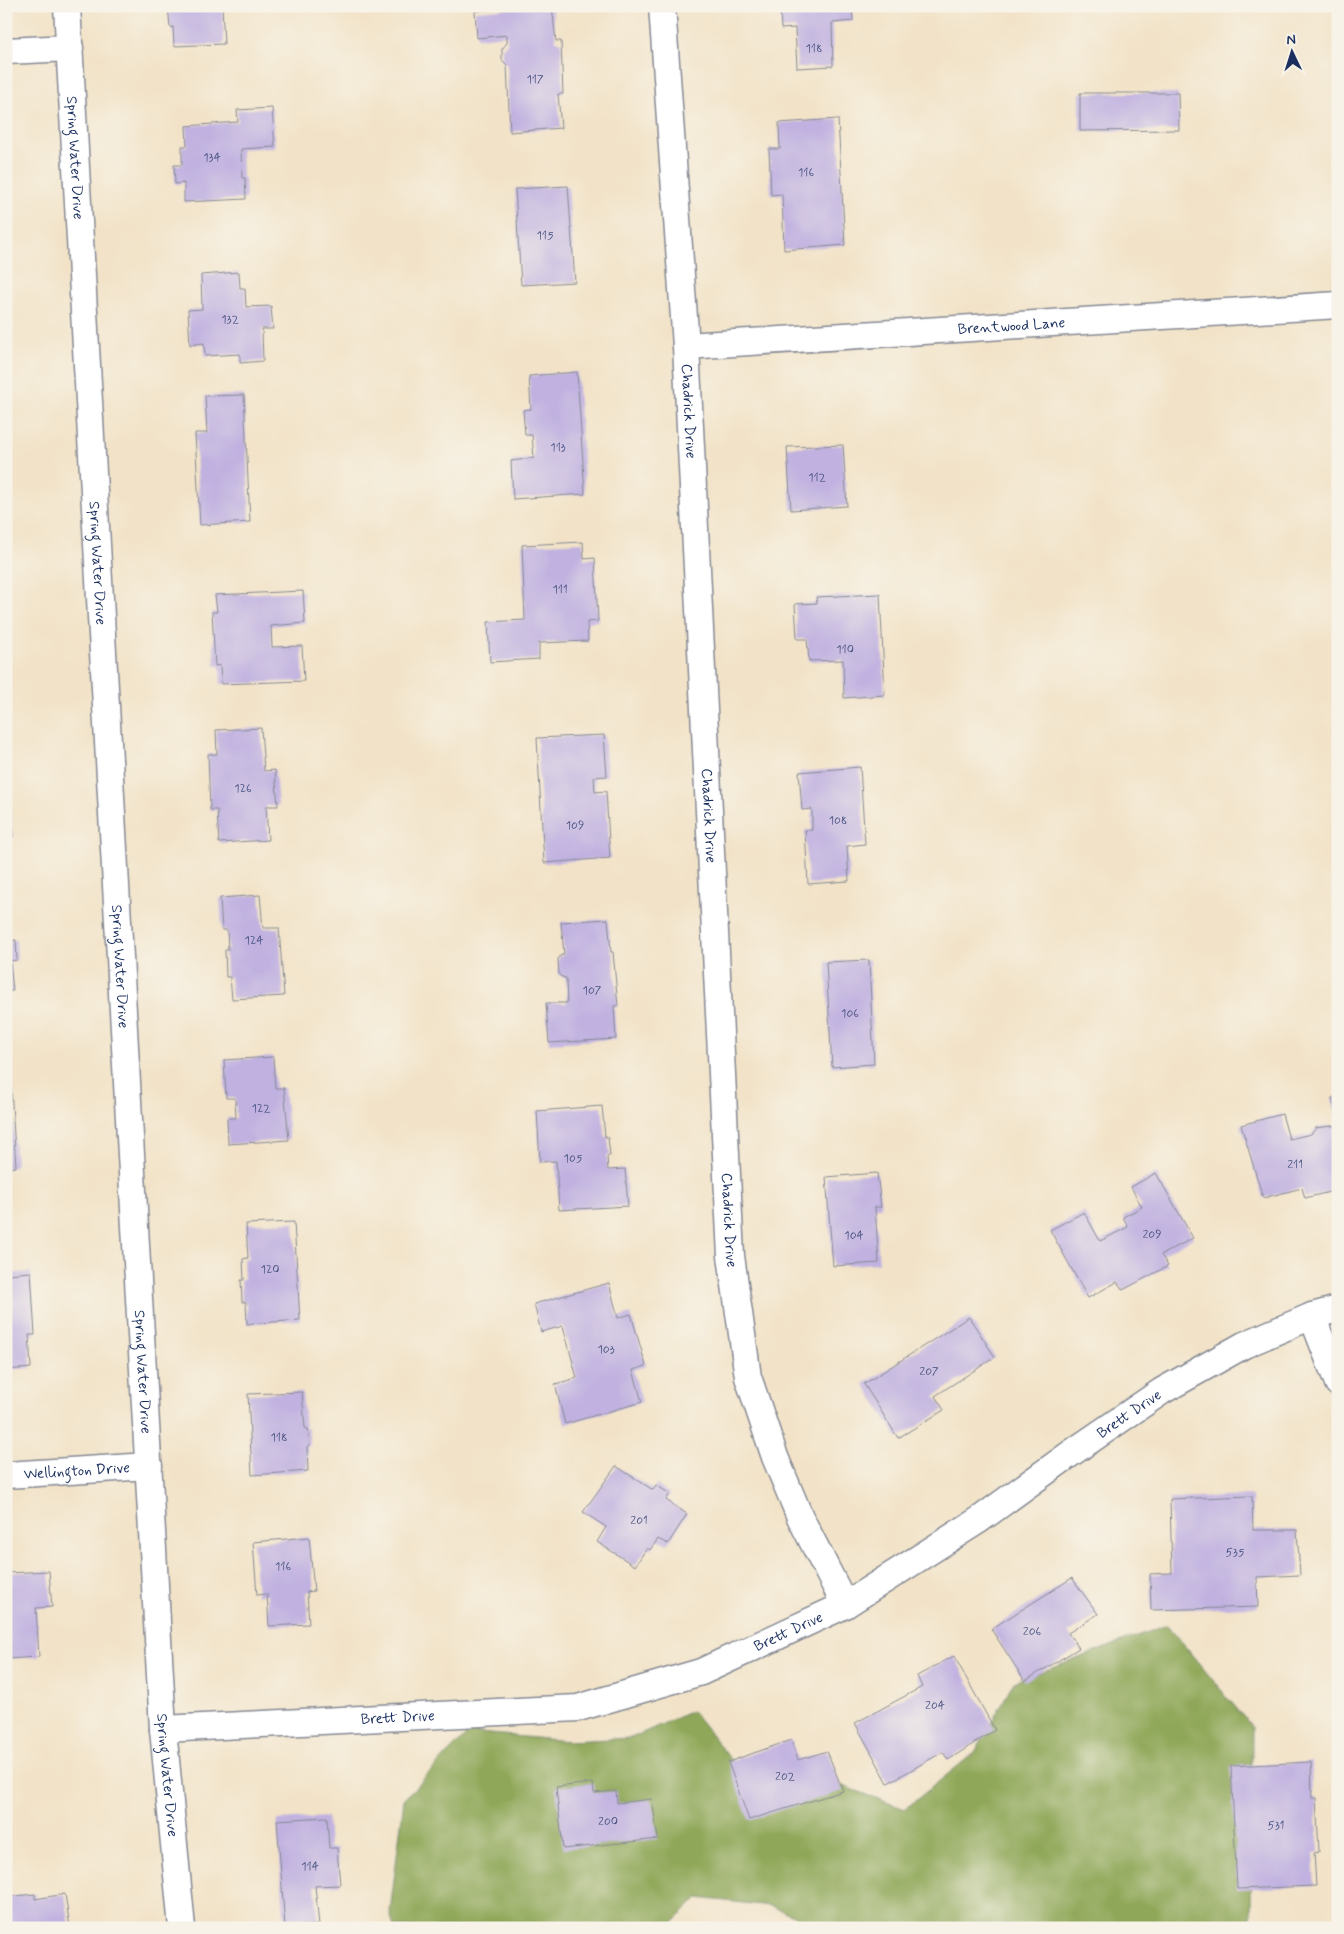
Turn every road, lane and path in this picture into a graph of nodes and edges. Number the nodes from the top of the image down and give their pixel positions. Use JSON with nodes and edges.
{"nodes":[{"id":1,"x":67,"y":6,"type":"edge"},
{"id":2,"x":662,"y":6,"type":"edge"},
{"id":3,"x":70,"y":48,"type":"junction"},
{"id":4,"x":6,"y":51,"type":"edge"},
{"id":5,"x":1338,"y":305,"type":"edge"},
{"id":6,"x":686,"y":346,"type":"junction"},
{"id":7,"x":1338,"y":1309,"type":"edge"},
{"id":8,"x":1312,"y":1316,"type":"junction"},
{"id":9,"x":1338,"y":1383,"type":"edge"},
{"id":10,"x":149,"y":1466,"type":"junction"},
{"id":11,"x":6,"y":1475,"type":"edge"},
{"id":12,"x":845,"y":1606,"type":"junction"},
{"id":13,"x":164,"y":1729,"type":"junction"},
{"id":14,"x":182,"y":1928,"type":"edge"}],
"edges":[{"from":1,"to":3,"type":"street","name":"Spring Water Drive"},
{"from":2,"to":6,"type":"street","name":"Chadrick Drive"},
{"from":3,"to":4,"type":"street"},
{"from":3,"to":10,"type":"street","name":"Spring Water Drive"},
{"from":5,"to":6,"type":"street","name":"Brentwood Lane"},
{"from":6,"to":12,"type":"street","name":"Chadrick Drive"},
{"from":7,"to":8,"type":"street","name":"Brett Drive"},
{"from":8,"to":9,"type":"street"},
{"from":8,"to":12,"type":"street","name":"Brett Drive"},
{"from":10,"to":11,"type":"street","name":"Wellington Drive"},
{"from":10,"to":13,"type":"street","name":"Spring Water Drive"},
{"from":12,"to":13,"type":"street","name":"Brett Drive"},
{"from":13,"to":14,"type":"street","name":"Spring Water Drive"}]}
